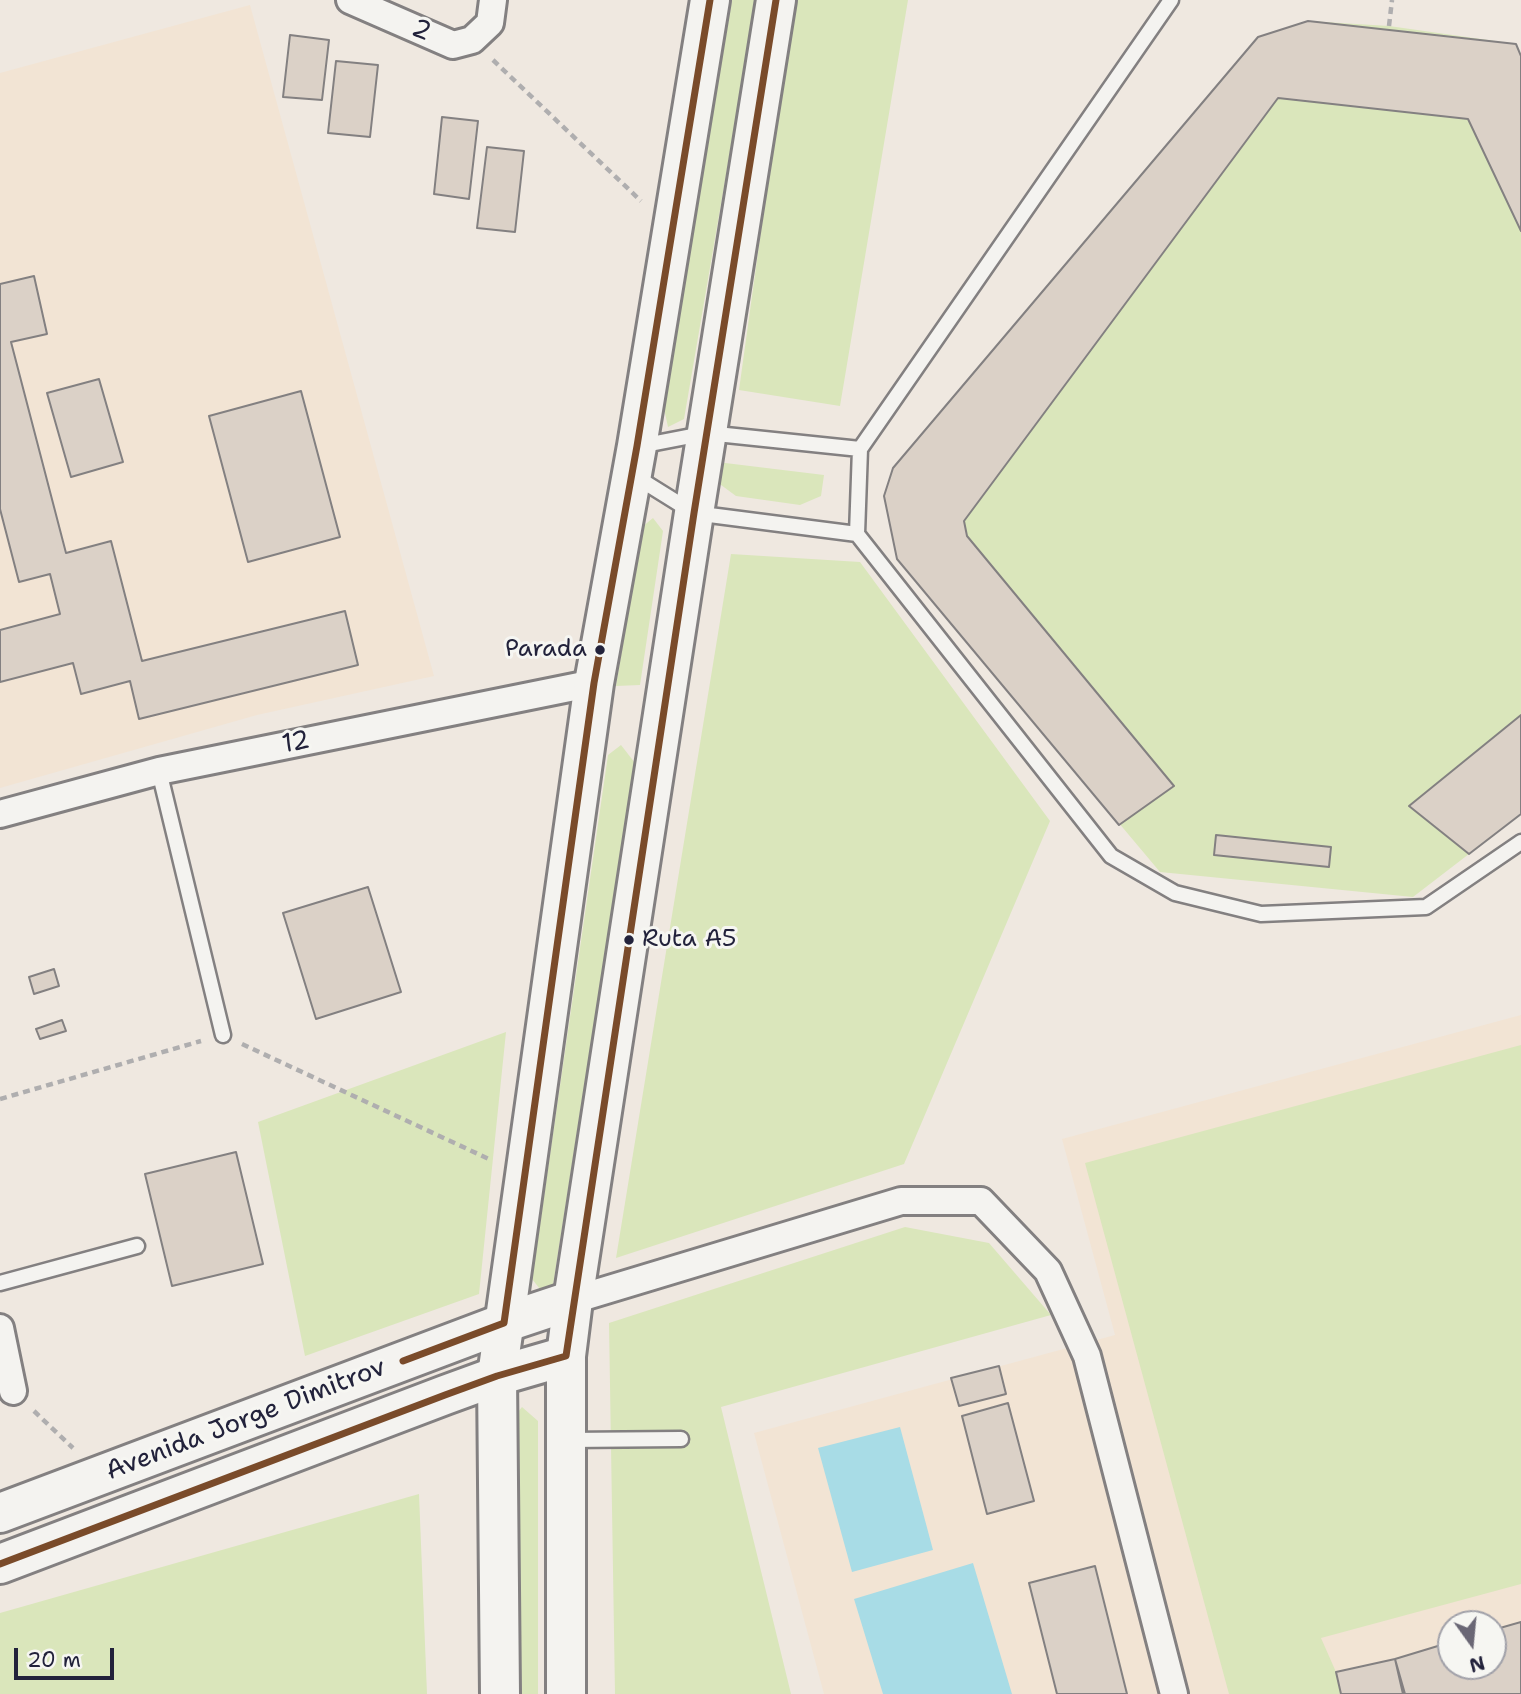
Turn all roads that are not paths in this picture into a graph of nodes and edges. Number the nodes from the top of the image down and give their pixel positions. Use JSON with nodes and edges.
{"nodes":[{"id":1,"x":349,"y":0,"type":"edge"},
{"id":2,"x":710,"y":0,"type":"edge"},
{"id":3,"x":776,"y":0,"type":"edge"},
{"id":4,"x":1171,"y":0,"type":"edge"},
{"id":5,"x":485,"y":21,"type":"edge"},
{"id":6,"x":707,"y":433,"type":"junction"},
{"id":7,"x":860,"y":449,"type":"junction"},
{"id":8,"x":634,"y":460,"type":"junction"},
{"id":9,"x":694,"y":513,"type":"junction"},
{"id":10,"x":857,"y":534,"type":"junction"},
{"id":11,"x":594,"y":683,"type":"junction"},
{"id":12,"x":159,"y":771,"type":"junction"},
{"id":13,"x":0,"y":814,"type":"edge"},
{"id":14,"x":1521,"y":842,"type":"edge"},
{"id":15,"x":223,"y":1035,"type":"road end"},
{"id":16,"x":137,"y":1246,"type":"dead end"},
{"id":17,"x":0,"y":1283,"type":"edge"},
{"id":18,"x":573,"y":1300,"type":"junction"},
{"id":19,"x":504,"y":1324,"type":"junction"},
{"id":20,"x":0,"y":1328,"type":"edge"},
{"id":21,"x":566,"y":1356,"type":"junction"},
{"id":22,"x":497,"y":1376,"type":"junction"},
{"id":23,"x":13,"y":1391,"type":"road end"},
{"id":24,"x":681,"y":1439,"type":"dead end"},
{"id":25,"x":566,"y":1440,"type":"junction"},
{"id":26,"x":0,"y":1513,"type":"edge"},
{"id":27,"x":0,"y":1564,"type":"edge"},
{"id":28,"x":500,"y":1694,"type":"edge"},
{"id":29,"x":566,"y":1694,"type":"edge"},
{"id":30,"x":1174,"y":1694,"type":"edge"}],
"edges":[{"from":1,"to":5,"type":"street","name":"2"},
{"from":2,"to":8,"type":"main road"},
{"from":3,"to":6,"type":"main road"},
{"from":4,"to":7,"type":"lane"},
{"from":6,"to":7,"type":"lane"},
{"from":6,"to":8,"type":"lane"},
{"from":6,"to":9,"type":"main road"},
{"from":7,"to":10,"type":"lane"},
{"from":8,"to":9,"type":"lane"},
{"from":8,"to":11,"type":"main road"},
{"from":9,"to":10,"type":"lane"},
{"from":9,"to":18,"type":"main road"},
{"from":10,"to":14,"type":"lane"},
{"from":11,"to":12,"type":"street","name":"12"},
{"from":11,"to":19,"type":"main road"},
{"from":12,"to":13,"type":"street","name":"12"},
{"from":12,"to":15,"type":"lane"},
{"from":16,"to":17,"type":"lane"},
{"from":18,"to":19,"type":"main road","name":"Avenida Jorge Dimitrov"},
{"from":18,"to":21,"type":"main road"},
{"from":18,"to":30,"type":"street"},
{"from":19,"to":22,"type":"main road"},
{"from":19,"to":26,"type":"main road","name":"Avenida Jorge Dimitrov"},
{"from":20,"to":23,"type":"street"},
{"from":21,"to":22,"type":"main road","name":"Avenida Jorge Dimitrov"},
{"from":21,"to":25,"type":"main road"},
{"from":22,"to":27,"type":"main road","name":"Avenida Jorge Dimitrov"},
{"from":22,"to":28,"type":"main road"},
{"from":24,"to":25,"type":"lane"},
{"from":25,"to":29,"type":"main road"}]}
